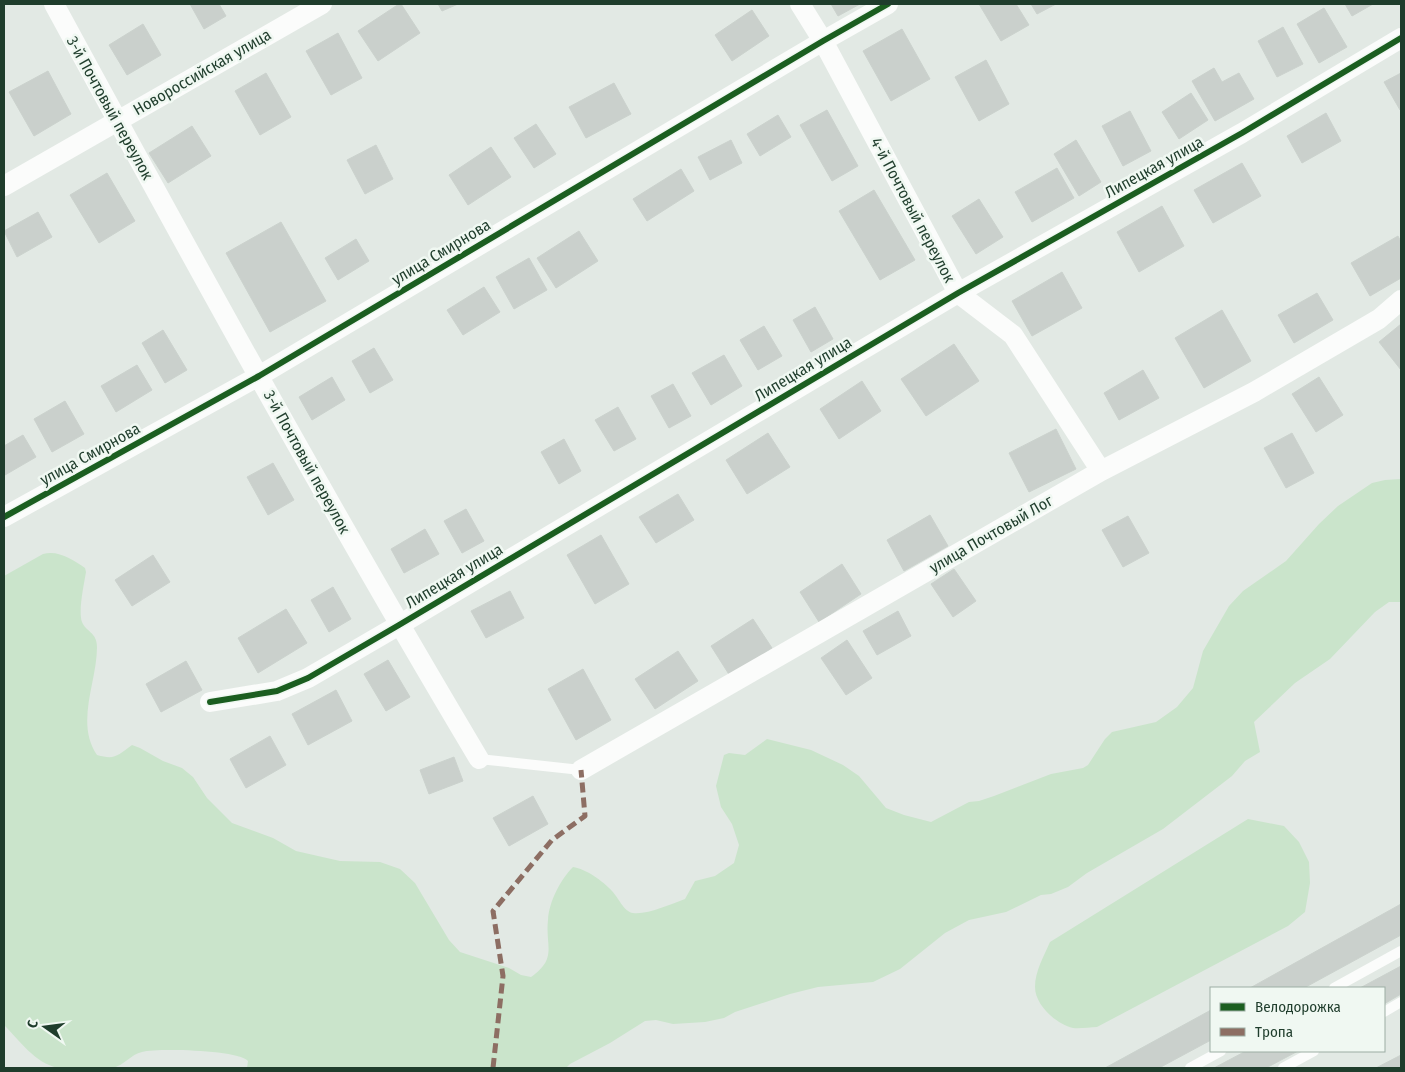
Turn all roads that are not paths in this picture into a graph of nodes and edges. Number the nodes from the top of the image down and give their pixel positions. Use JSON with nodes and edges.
{"nodes":[{"id":1,"x":54,"y":4,"type":"edge"},
{"id":2,"x":322,"y":4,"type":"edge"},
{"id":3,"x":800,"y":4,"type":"edge"},
{"id":4,"x":888,"y":4,"type":"edge"},
{"id":5,"x":1401,"y":38,"type":"edge"},
{"id":6,"x":823,"y":41,"type":"junction"},
{"id":7,"x":117,"y":120,"type":"junction"},
{"id":8,"x":4,"y":186,"type":"edge"},
{"id":9,"x":958,"y":293,"type":"junction"},
{"id":10,"x":1401,"y":300,"type":"edge"},
{"id":11,"x":259,"y":376,"type":"junction"},
{"id":12,"x":1101,"y":471,"type":"junction"},
{"id":13,"x":4,"y":517,"type":"edge"},
{"id":14,"x":399,"y":625,"type":"junction"},
{"id":15,"x":210,"y":702,"type":"dead end"},
{"id":16,"x":479,"y":759,"type":"joint"},
{"id":17,"x":581,"y":770,"type":"joint"},
{"id":18,"x":1401,"y":951,"type":"edge"},
{"id":19,"x":1336,"y":987,"type":"edge"},
{"id":20,"x":1401,"y":1002,"type":"edge"},
{"id":21,"x":1385,"y":1011,"type":"edge"},
{"id":22,"x":1219,"y":1052,"type":"edge"},
{"id":23,"x":1312,"y":1052,"type":"edge"},
{"id":24,"x":1190,"y":1068,"type":"edge"},
{"id":25,"x":1283,"y":1068,"type":"edge"}],
"edges":[{"from":1,"to":7,"type":"street","name":"3-й Почтовый переулок"},
{"from":2,"to":7,"type":"street","name":"Новороссийская улица"},
{"from":3,"to":6,"type":"street","name":"4-й Почтовый переулок"},
{"from":4,"to":6,"type":"street","name":"улица Смирнова"},
{"from":5,"to":9,"type":"street","name":"Липецкая улица"},
{"from":6,"to":9,"type":"street","name":"4-й Почтовый переулок"},
{"from":6,"to":11,"type":"street","name":"улица Смирнова"},
{"from":7,"to":8,"type":"street","name":"Новороссийская улица"},
{"from":7,"to":11,"type":"street","name":"3-й Почтовый переулок"},
{"from":9,"to":12,"type":"street","name":"4-й Почтовый переулок"},
{"from":9,"to":14,"type":"street","name":"Липецкая улица"},
{"from":10,"to":12,"type":"street","name":"улица Почтовый Лог"},
{"from":11,"to":13,"type":"street","name":"улица Смирнова"},
{"from":11,"to":14,"type":"street","name":"3-й Почтовый переулок"},
{"from":12,"to":17,"type":"street","name":"улица Почтовый Лог"},
{"from":14,"to":15,"type":"street","name":"Липецкая улица"},
{"from":14,"to":16,"type":"street","name":"3-й Почтовый переулок"},
{"from":16,"to":17,"type":"lane"},
{"from":18,"to":19,"type":"lane"},
{"from":20,"to":21,"type":"lane"},
{"from":22,"to":24,"type":"lane"},
{"from":23,"to":25,"type":"lane"}]}
